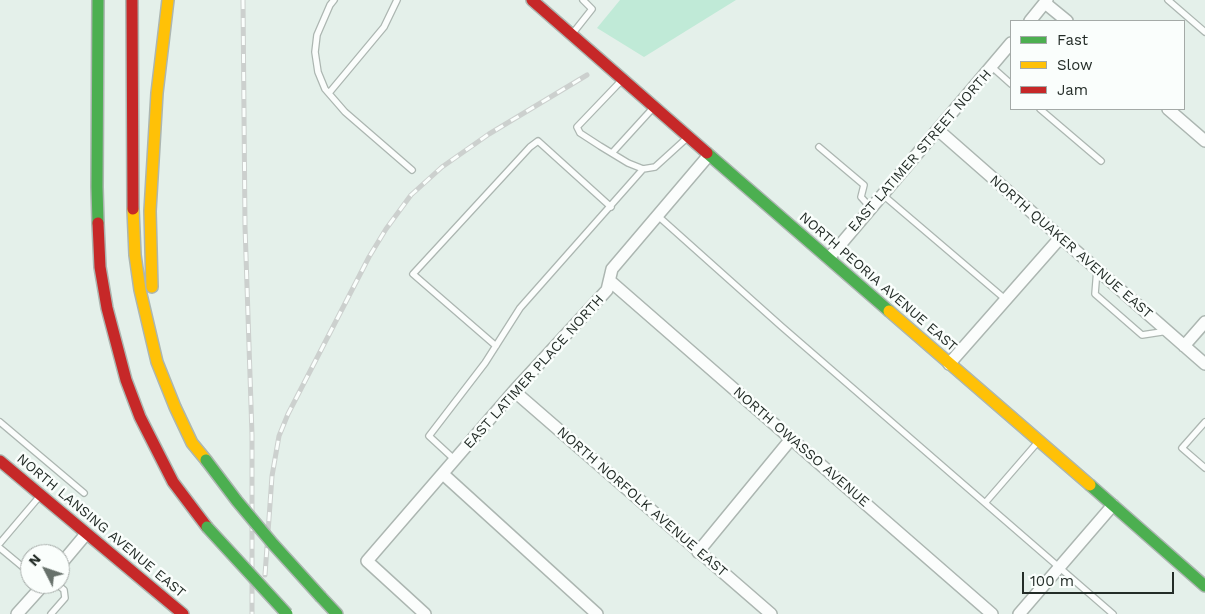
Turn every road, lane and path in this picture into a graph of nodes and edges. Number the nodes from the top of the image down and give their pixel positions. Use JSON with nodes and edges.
{"nodes":[{"id":1,"x":96,"y":0,"type":"edge"},
{"id":2,"x":132,"y":0,"type":"edge"},
{"id":3,"x":168,"y":0,"type":"edge"},
{"id":4,"x":334,"y":0,"type":"edge"},
{"id":5,"x":397,"y":0,"type":"edge"},
{"id":6,"x":532,"y":0,"type":"edge"},
{"id":7,"x":583,"y":0,"type":"edge"},
{"id":8,"x":1168,"y":0,"type":"edge"},
{"id":9,"x":1046,"y":1,"type":"edge"},
{"id":10,"x":1031,"y":20,"type":"edge"},
{"id":11,"x":1066,"y":20,"type":"edge"},
{"id":12,"x":1205,"y":32,"type":"edge"},
{"id":13,"x":572,"y":35,"type":"junction"},
{"id":14,"x":1010,"y":45,"type":"edge"},
{"id":15,"x":992,"y":67,"type":"junction"},
{"id":16,"x":622,"y":79,"type":"junction"},
{"id":17,"x":1010,"y":83,"type":"edge"},
{"id":18,"x":328,"y":93,"type":"junction"},
{"id":19,"x":654,"y":106,"type":"junction"},
{"id":20,"x":1041,"y":110,"type":"edge"},
{"id":21,"x":1169,"y":110,"type":"edge"},
{"id":22,"x":938,"y":130,"type":"junction"},
{"id":23,"x":689,"y":137,"type":"junction"},
{"id":24,"x":1205,"y":141,"type":"edge"},
{"id":25,"x":819,"y":147,"type":"dead end"},
{"id":26,"x":612,"y":153,"type":"junction"},
{"id":27,"x":710,"y":154,"type":"junction"},
{"id":28,"x":1101,"y":161,"type":"dead end"},
{"id":29,"x":644,"y":169,"type":"junction"},
{"id":30,"x":412,"y":170,"type":"dead end"},
{"id":31,"x":883,"y":195,"type":"junction"},
{"id":32,"x":611,"y":207,"type":"junction"},
{"id":33,"x":871,"y":208,"type":"junction"},
{"id":34,"x":658,"y":216,"type":"junction"},
{"id":35,"x":1060,"y":238,"type":"junction"},
{"id":36,"x":829,"y":258,"type":"junction"},
{"id":37,"x":1096,"y":269,"type":"junction"},
{"id":38,"x":610,"y":280,"type":"junction"},
{"id":39,"x":1005,"y":299,"type":"junction"},
{"id":40,"x":1205,"y":322,"type":"edge"},
{"id":41,"x":1168,"y":331,"type":"junction"},
{"id":42,"x":496,"y":346,"type":"junction"},
{"id":43,"x":1184,"y":346,"type":"junction"},
{"id":44,"x":158,"y":362,"type":"junction"},
{"id":45,"x":949,"y":364,"type":"junction"},
{"id":46,"x":1205,"y":364,"type":"edge"},
{"id":47,"x":514,"y":391,"type":"junction"},
{"id":48,"x":0,"y":422,"type":"edge"},
{"id":49,"x":1205,"y":422,"type":"edge"},
{"id":50,"x":791,"y":439,"type":"junction"},
{"id":51,"x":1039,"y":441,"type":"junction"},
{"id":52,"x":455,"y":460,"type":"junction"},
{"id":53,"x":0,"y":461,"type":"edge"},
{"id":54,"x":1205,"y":468,"type":"edge"},
{"id":55,"x":443,"y":474,"type":"junction"},
{"id":56,"x":84,"y":493,"type":"dead end"},
{"id":57,"x":41,"y":496,"type":"junction"},
{"id":58,"x":985,"y":503,"type":"junction"},
{"id":59,"x":1113,"y":505,"type":"junction"},
{"id":60,"x":86,"y":534,"type":"junction"},
{"id":61,"x":0,"y":543,"type":"edge"},
{"id":62,"x":0,"y":548,"type":"edge"},
{"id":63,"x":698,"y":552,"type":"junction"},
{"id":64,"x":70,"y":553,"type":"edge"},
{"id":65,"x":20,"y":565,"type":"edge"},
{"id":66,"x":1060,"y":566,"type":"junction"},
{"id":67,"x":1204,"y":582,"type":"edge"},
{"id":68,"x":35,"y":594,"type":"edge"},
{"id":69,"x":64,"y":594,"type":"edge"},
{"id":70,"x":763,"y":612,"type":"edge"},
{"id":71,"x":17,"y":614,"type":"edge"},
{"id":72,"x":51,"y":614,"type":"edge"},
{"id":73,"x":184,"y":614,"type":"edge"},
{"id":74,"x":287,"y":614,"type":"edge"},
{"id":75,"x":337,"y":614,"type":"edge"},
{"id":76,"x":424,"y":614,"type":"edge"},
{"id":77,"x":597,"y":614,"type":"edge"},
{"id":78,"x":992,"y":614,"type":"edge"},
{"id":79,"x":1019,"y":614,"type":"edge"},
{"id":80,"x":1113,"y":614,"type":"edge"}],
"edges":[{"from":1,"to":74,"type":"main road","bridge":true},
{"from":2,"to":44,"type":"main road"},
{"from":3,"to":44,"type":"main road"},
{"from":4,"to":18,"type":"lane"},
{"from":5,"to":18,"type":"lane"},
{"from":6,"to":13,"type":"main road","name":"NORTH PEORIA AVENUE EAST"},
{"from":7,"to":13,"type":"lane"},
{"from":8,"to":12,"type":"lane"},
{"from":9,"to":10,"type":"street"},
{"from":9,"to":11,"type":"street"},
{"from":13,"to":16,"type":"main road","name":"NORTH PEORIA AVENUE EAST"},
{"from":14,"to":15,"type":"street","name":"EAST LATIMER STREET NORTH"},
{"from":15,"to":17,"type":"lane"},
{"from":15,"to":22,"type":"street","name":"EAST LATIMER STREET NORTH"},
{"from":16,"to":19,"type":"main road","name":"NORTH PEORIA AVENUE EAST"},
{"from":16,"to":26,"type":"lane"},
{"from":18,"to":30,"type":"lane"},
{"from":19,"to":23,"type":"main road","name":"NORTH PEORIA AVENUE EAST"},
{"from":19,"to":26,"type":"lane"},
{"from":20,"to":28,"type":"lane"},
{"from":21,"to":24,"type":"street"},
{"from":22,"to":31,"type":"street","name":"EAST LATIMER STREET NORTH"},
{"from":22,"to":35,"type":"street","name":"NORTH QUAKER AVENUE EAST"},
{"from":23,"to":27,"type":"main road","name":"NORTH PEORIA AVENUE EAST"},
{"from":23,"to":29,"type":"lane"},
{"from":25,"to":33,"type":"lane"},
{"from":26,"to":29,"type":"lane"},
{"from":27,"to":34,"type":"street","name":"EAST LATIMER PLACE NORTH"},
{"from":27,"to":36,"type":"main road","name":"NORTH PEORIA AVENUE EAST"},
{"from":29,"to":32,"type":"lane"},
{"from":31,"to":33,"type":"street","name":"EAST LATIMER STREET NORTH"},
{"from":31,"to":39,"type":"lane"},
{"from":32,"to":42,"type":"lane"},
{"from":32,"to":42,"type":"lane"},
{"from":33,"to":36,"type":"street","name":"EAST LATIMER STREET NORTH"},
{"from":34,"to":38,"type":"street","name":"EAST LATIMER PLACE NORTH"},
{"from":34,"to":58,"type":"lane"},
{"from":35,"to":37,"type":"street","name":"NORTH QUAKER AVENUE EAST"},
{"from":35,"to":39,"type":"street"},
{"from":36,"to":45,"type":"main road","name":"NORTH PEORIA AVENUE EAST"},
{"from":37,"to":41,"type":"street","name":"NORTH QUAKER AVENUE EAST"},
{"from":37,"to":41,"type":"lane"},
{"from":38,"to":47,"type":"street","name":"EAST LATIMER PLACE NORTH"},
{"from":38,"to":50,"type":"street","name":"NORTH OWASSO AVENUE"},
{"from":39,"to":45,"type":"street"},
{"from":40,"to":43,"type":"street"},
{"from":41,"to":43,"type":"street","name":"NORTH QUAKER AVENUE EAST"},
{"from":42,"to":52,"type":"lane"},
{"from":43,"to":46,"type":"street","name":"NORTH QUAKER AVENUE EAST"},
{"from":44,"to":75,"type":"main road","bridge":true},
{"from":45,"to":51,"type":"main road","name":"NORTH PEORIA AVENUE EAST"},
{"from":47,"to":52,"type":"street","name":"EAST LATIMER PLACE NORTH"},
{"from":47,"to":63,"type":"street","name":"NORTH NORFOLK AVENUE EAST"},
{"from":48,"to":56,"type":"lane"},
{"from":49,"to":54,"type":"lane"},
{"from":50,"to":63,"type":"street"},
{"from":50,"to":78,"type":"street","name":"NORTH OWASSO AVENUE"},
{"from":51,"to":58,"type":"lane"},
{"from":51,"to":59,"type":"main road","name":"NORTH PEORIA AVENUE EAST"},
{"from":52,"to":55,"type":"street","name":"EAST LATIMER PLACE NORTH"},
{"from":53,"to":57,"type":"main road","name":"NORTH LANSING AVENUE EAST"},
{"from":55,"to":76,"type":"street","name":"EAST LATIMER PLACE NORTH"},
{"from":55,"to":77,"type":"street"},
{"from":57,"to":60,"type":"main road","name":"NORTH LANSING AVENUE EAST"},
{"from":57,"to":61,"type":"lane"},
{"from":58,"to":66,"type":"lane"},
{"from":59,"to":66,"type":"street"},
{"from":59,"to":67,"type":"main road","name":"NORTH PEORIA AVENUE EAST"},
{"from":60,"to":64,"type":"street"},
{"from":60,"to":73,"type":"main road","name":"NORTH LANSING AVENUE EAST"},
{"from":62,"to":65,"type":"lane"},
{"from":63,"to":70,"type":"street","name":"NORTH NORFOLK AVENUE EAST"},
{"from":66,"to":79,"type":"street"},
{"from":66,"to":80,"type":"lane"},
{"from":68,"to":71,"type":"street"},
{"from":69,"to":72,"type":"lane"}]}
